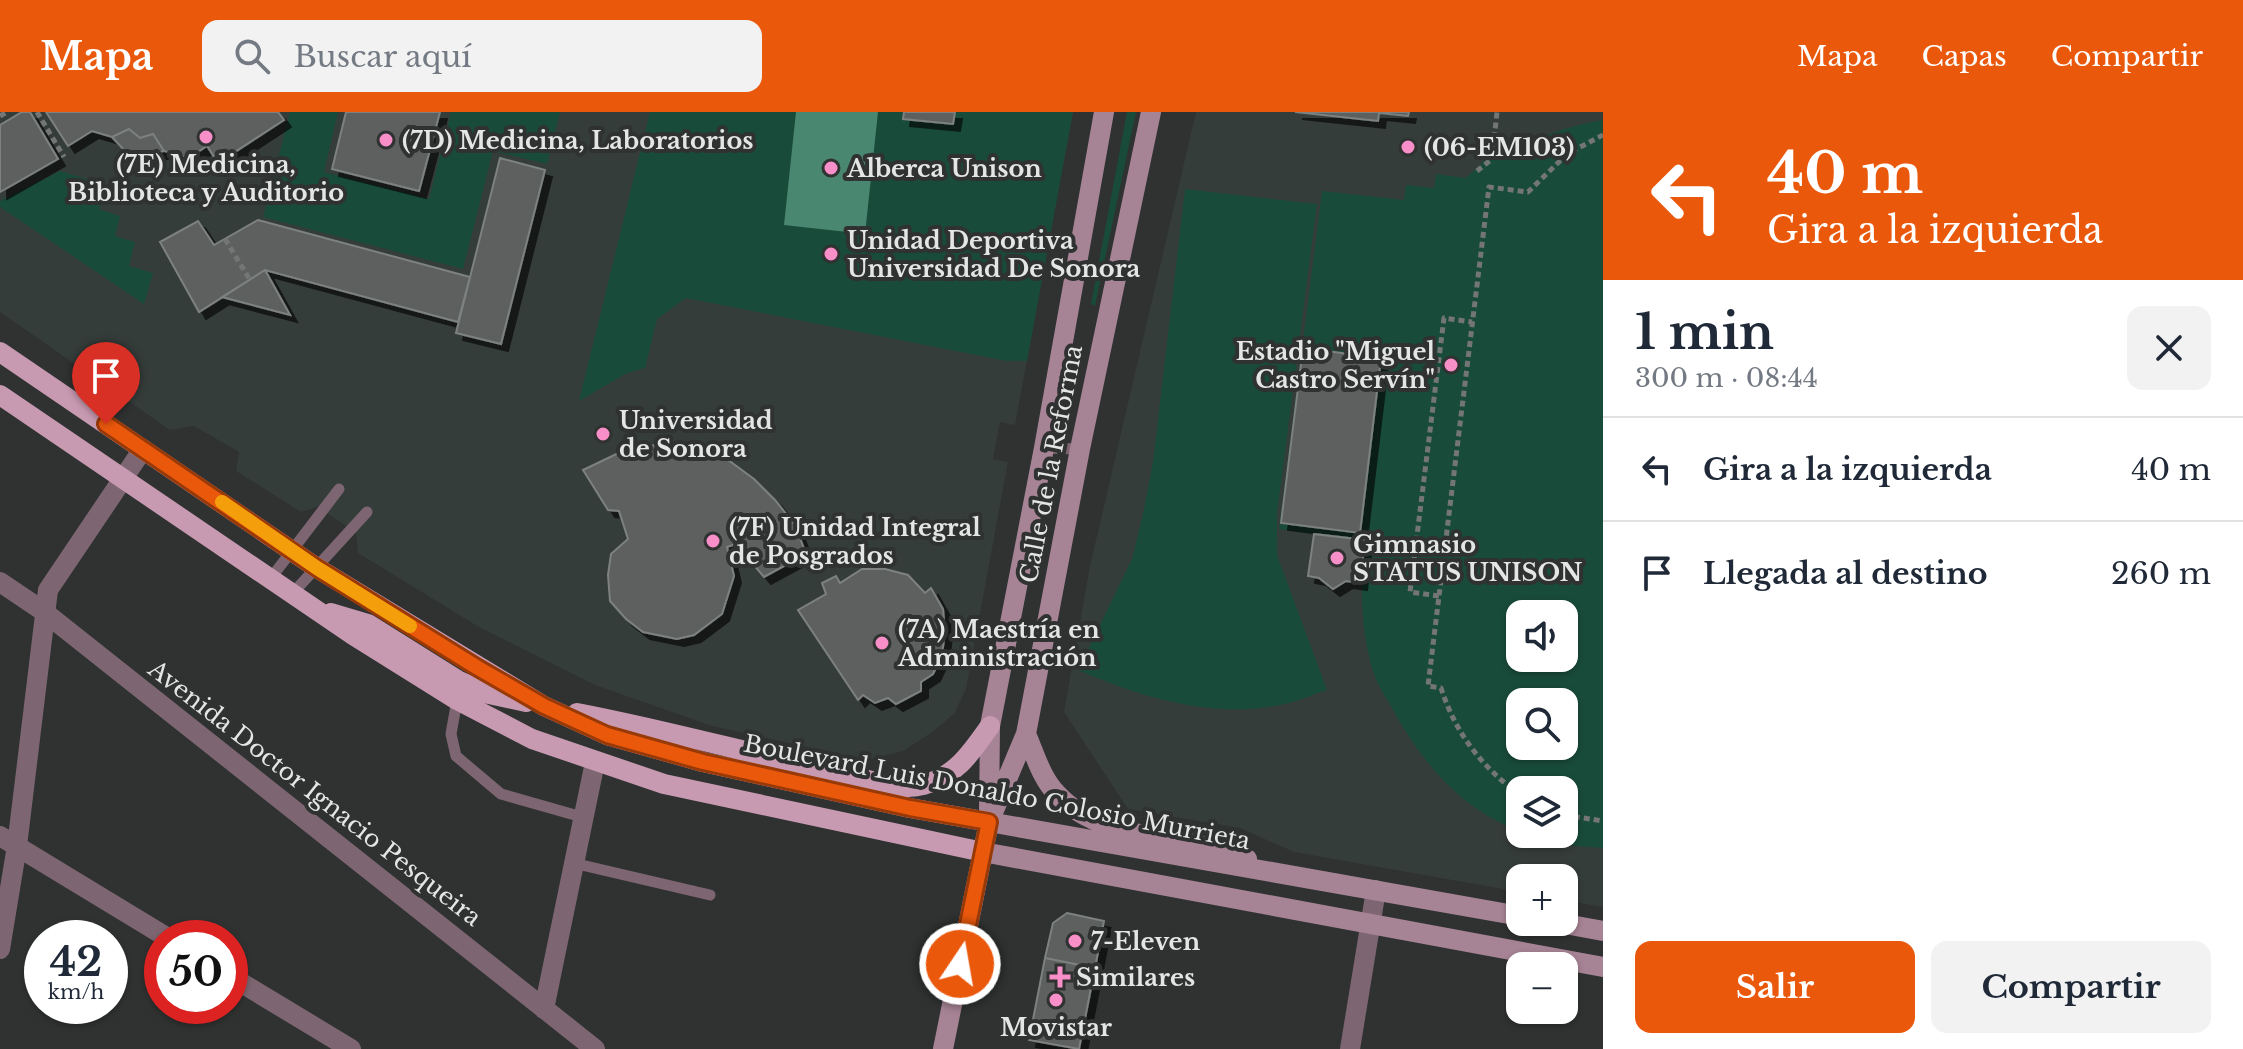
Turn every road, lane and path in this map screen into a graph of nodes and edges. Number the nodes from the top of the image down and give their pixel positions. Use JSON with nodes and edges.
{"nodes":[{"id":1,"x":7,"y":112,"type":"edge"},
{"id":2,"x":37,"y":112,"type":"edge"},
{"id":3,"x":1104,"y":112,"type":"edge"},
{"id":4,"x":1151,"y":112,"type":"edge"},
{"id":5,"x":1497,"y":112,"type":"edge"},
{"id":6,"x":0,"y":116,"type":"edge"},
{"id":7,"x":1603,"y":135,"type":"edge"},
{"id":8,"x":64,"y":157,"type":"dead end"},
{"id":9,"x":1477,"y":171,"type":"dead end"},
{"id":10,"x":225,"y":239,"type":"dead end"},
{"id":11,"x":250,"y":280,"type":"dead end"},
{"id":12,"x":1472,"y":322,"type":"junction"},
{"id":13,"x":0,"y":352,"type":"edge"},
{"id":14,"x":0,"y":395,"type":"edge"},
{"id":15,"x":1044,"y":448,"type":"junction"},
{"id":16,"x":143,"y":449,"type":"junction"},
{"id":17,"x":1080,"y":449,"type":"junction"},
{"id":18,"x":122,"y":480,"type":"junction"},
{"id":19,"x":339,"y":489,"type":"dead end"},
{"id":20,"x":367,"y":512,"type":"dead end"},
{"id":21,"x":292,"y":550,"type":"junction"},
{"id":22,"x":317,"y":568,"type":"junction"},
{"id":23,"x":271,"y":578,"type":"junction"},
{"id":24,"x":0,"y":582,"type":"edge"},
{"id":25,"x":292,"y":594,"type":"junction"},
{"id":26,"x":1439,"y":596,"type":"junction"},
{"id":27,"x":312,"y":608,"type":"junction"},
{"id":28,"x":43,"y":611,"type":"junction"},
{"id":29,"x":457,"y":700,"type":"junction"},
{"id":30,"x":544,"y":706,"type":"junction"},
{"id":31,"x":990,"y":726,"type":"junction"},
{"id":32,"x":1026,"y":734,"type":"junction"},
{"id":33,"x":595,"y":762,"type":"junction"},
{"id":34,"x":1506,"y":783,"type":"edge"},
{"id":35,"x":582,"y":817,"type":"junction"},
{"id":36,"x":1578,"y":817,"type":"edge"},
{"id":37,"x":1603,"y":821,"type":"edge"},
{"id":38,"x":989,"y":822,"type":"junction"},
{"id":39,"x":8,"y":841,"type":"edge"},
{"id":40,"x":983,"y":852,"type":"junction"},
{"id":41,"x":573,"y":863,"type":"junction"},
{"id":42,"x":1280,"y":873,"type":"junction"},
{"id":43,"x":1376,"y":890,"type":"junction"},
{"id":44,"x":710,"y":895,"type":"dead end"},
{"id":45,"x":1506,"y":913,"type":"edge"},
{"id":46,"x":144,"y":923,"type":"edge"},
{"id":47,"x":1371,"y":925,"type":"junction"},
{"id":48,"x":1578,"y":926,"type":"edge"},
{"id":49,"x":1603,"y":931,"type":"edge"},
{"id":50,"x":0,"y":949,"type":"edge"},
{"id":51,"x":1603,"y":967,"type":"edge"},
{"id":52,"x":248,"y":987,"type":"edge"},
{"id":53,"x":544,"y":1009,"type":"junction"},
{"id":54,"x":351,"y":1049,"type":"edge"},
{"id":55,"x":595,"y":1049,"type":"edge"},
{"id":56,"x":943,"y":1049,"type":"edge"},
{"id":57,"x":1350,"y":1049,"type":"edge"}],
"edges":[{"from":1,"to":6,"type":"path"},
{"from":2,"to":8,"type":"path"},
{"from":3,"to":15,"type":"main road","name":"Calle de la Reforma"},
{"from":4,"to":17,"type":"main road","name":"Calle de la Reforma"},
{"from":5,"to":9,"type":"path"},
{"from":7,"to":12,"type":"path"},
{"from":10,"to":11,"type":"path"},
{"from":12,"to":26,"type":"path"},
{"from":12,"to":26,"type":"path"},
{"from":13,"to":16,"type":"main road","name":"Boulevard Luis Donaldo Colosio Murrieta"},
{"from":14,"to":18,"type":"main road"},
{"from":15,"to":17,"type":"lane"},
{"from":15,"to":31,"type":"main road","name":"Calle de la Reforma"},
{"from":16,"to":18,"type":"street"},
{"from":16,"to":21,"type":"main road","name":"Boulevard Luis Donaldo Colosio Murrieta"},
{"from":17,"to":32,"type":"main road","name":"Calle de la Reforma"},
{"from":18,"to":23,"type":"main road"},
{"from":18,"to":28,"type":"street"},
{"from":19,"to":21,"type":"lane"},
{"from":20,"to":22,"type":"lane"},
{"from":21,"to":22,"type":"main road","name":"Boulevard Luis Donaldo Colosio Murrieta"},
{"from":21,"to":23,"type":"lane"},
{"from":22,"to":25,"type":"lane"},
{"from":22,"to":30,"type":"main road","name":"Boulevard Luis Donaldo Colosio Murrieta"},
{"from":23,"to":25,"type":"main road"},
{"from":24,"to":28,"type":"street","name":"Avenida Doctor Ignacio Pesqueira"},
{"from":25,"to":27,"type":"main road"},
{"from":26,"to":34,"type":"path"},
{"from":27,"to":29,"type":"main road"},
{"from":27,"to":30,"type":"main road"},
{"from":28,"to":39,"type":"street"},
{"from":28,"to":53,"type":"street","name":"Avenida Doctor Ignacio Pesqueira"},
{"from":29,"to":33,"type":"main road"},
{"from":29,"to":35,"type":"lane"},
{"from":30,"to":31,"type":"main road"},
{"from":30,"to":38,"type":"main road","name":"Boulevard Luis Donaldo Colosio Murrieta"},
{"from":31,"to":38,"type":"main road","name":"Calle de la Reforma"},
{"from":32,"to":38,"type":"main road","name":"Calle de la Reforma"},
{"from":32,"to":42,"type":"main road"},
{"from":33,"to":35,"type":"street"},
{"from":33,"to":40,"type":"main road"},
{"from":35,"to":41,"type":"street"},
{"from":36,"to":37,"type":"path"},
{"from":38,"to":40,"type":"main road","name":"Calle de la Reforma"},
{"from":38,"to":42,"type":"main road","name":"Boulevard Luis Donaldo Colosio Murrieta"},
{"from":39,"to":46,"type":"street"},
{"from":39,"to":50,"type":"street"},
{"from":40,"to":47,"type":"main road"},
{"from":40,"to":56,"type":"main road","name":"Calle de la Reforma"},
{"from":41,"to":44,"type":"lane"},
{"from":41,"to":53,"type":"street"},
{"from":42,"to":43,"type":"main road","name":"Boulevard Luis Donaldo Colosio Murrieta"},
{"from":43,"to":45,"type":"main road","name":"Boulevard Luis Donaldo Colosio Murrieta"},
{"from":43,"to":47,"type":"street"},
{"from":47,"to":51,"type":"main road"},
{"from":47,"to":57,"type":"street"},
{"from":48,"to":49,"type":"main road"},
{"from":52,"to":54,"type":"street"},
{"from":53,"to":55,"type":"street","name":"Avenida Doctor Ignacio Pesqueira"}]}
